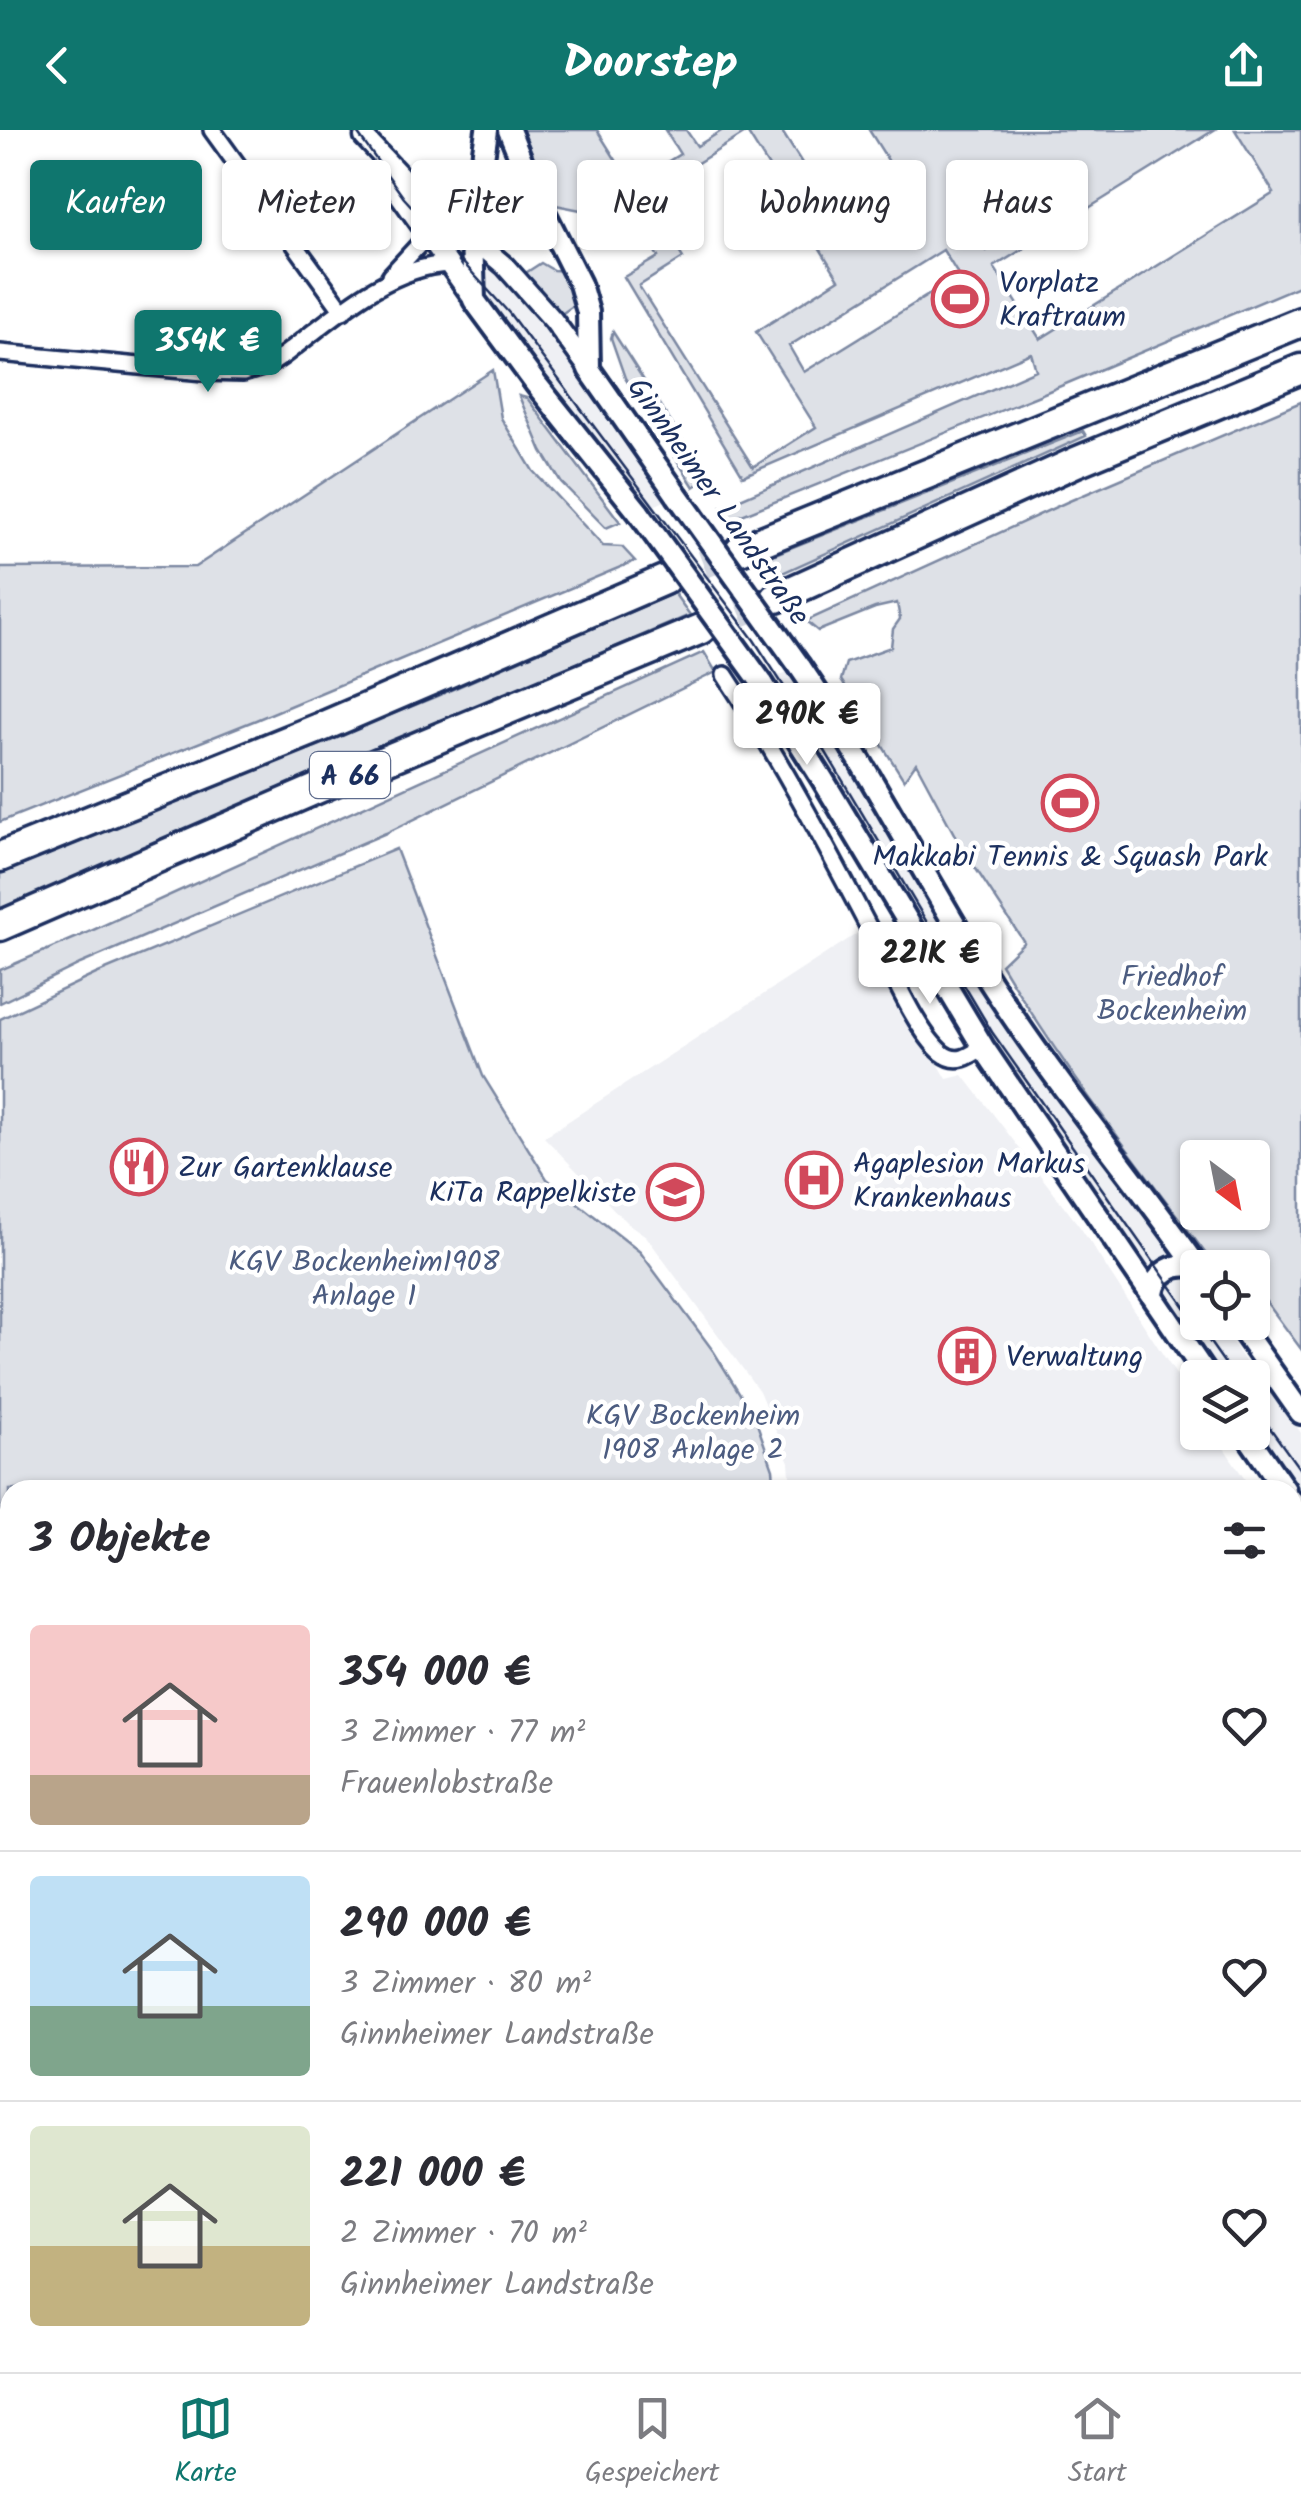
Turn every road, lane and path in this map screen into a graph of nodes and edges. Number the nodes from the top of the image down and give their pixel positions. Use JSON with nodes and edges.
{"nodes":[{"id":1,"x":212,"y":130,"type":"edge"},
{"id":2,"x":487,"y":130,"type":"edge"},
{"id":3,"x":509,"y":130,"type":"edge"},
{"id":4,"x":362,"y":133,"type":"edge"},
{"id":5,"x":482,"y":160,"type":"edge"},
{"id":6,"x":521,"y":160,"type":"edge"},
{"id":7,"x":411,"y":187,"type":"edge"},
{"id":8,"x":411,"y":211,"type":"edge"},
{"id":9,"x":557,"y":238,"type":"edge"},
{"id":10,"x":414,"y":250,"type":"edge"},
{"id":11,"x":439,"y":250,"type":"edge"},
{"id":12,"x":472,"y":250,"type":"edge"},
{"id":13,"x":487,"y":250,"type":"edge"},
{"id":14,"x":449,"y":264,"type":"junction"},
{"id":15,"x":380,"y":286,"type":"junction"},
{"id":16,"x":474,"y":300,"type":"junction"},
{"id":17,"x":343,"y":311,"type":"junction"},
{"id":18,"x":1301,"y":322,"type":"edge"},
{"id":19,"x":0,"y":353,"type":"edge"},
{"id":20,"x":1301,"y":369,"type":"edge"},
{"id":21,"x":588,"y":370,"type":"junction"},
{"id":22,"x":740,"y":550,"type":"tunnel mouth"},
{"id":23,"x":664,"y":580,"type":"tunnel mouth"},
{"id":24,"x":776,"y":598,"type":"tunnel mouth"},
{"id":25,"x":701,"y":630,"type":"tunnel mouth"},
{"id":26,"x":725,"y":675,"type":"dead end"},
{"id":27,"x":0,"y":857,"type":"edge"},
{"id":28,"x":0,"y":926,"type":"edge"},
{"id":29,"x":983,"y":1048,"type":"junction"},
{"id":30,"x":1185,"y":1250,"type":"edge"},
{"id":31,"x":1180,"y":1265,"type":"edge"},
{"id":32,"x":1152,"y":1294,"type":"junction"},
{"id":33,"x":1250,"y":1340,"type":"edge"},
{"id":34,"x":1196,"y":1360,"type":"edge"},
{"id":35,"x":1301,"y":1413,"type":"edge"},
{"id":36,"x":1257,"y":1450,"type":"edge"},
{"id":37,"x":1278,"y":1480,"type":"edge"}],
"edges":[{"from":1,"to":17,"type":"street"},
{"from":2,"to":5,"type":"main road"},
{"from":3,"to":6,"type":"main road","name":"Ginnheimer Landstraße"},
{"from":4,"to":7,"type":"street","name":"Ginnheimer Landstraße"},
{"from":4,"to":8,"type":"street"},
{"from":9,"to":21,"type":"main road","name":"Ginnheimer Landstraße"},
{"from":10,"to":15,"type":"street"},
{"from":11,"to":14,"type":"street"},
{"from":12,"to":16,"type":"main road"},
{"from":13,"to":21,"type":"street","name":"Ginnheimer Landstraße"},
{"from":14,"to":15,"type":"street"},
{"from":14,"to":16,"type":"street"},
{"from":15,"to":17,"type":"street"},
{"from":16,"to":29,"type":"main road","bridge":true},
{"from":17,"to":19,"type":"street"},
{"from":18,"to":22,"type":"highway"},
{"from":20,"to":24,"type":"highway"},
{"from":21,"to":30,"type":"main road","name":"Ginnheimer Landstraße","bridge":true},
{"from":23,"to":27,"type":"highway","number":"A 66"},
{"from":25,"to":28,"type":"highway","number":"A 66"},
{"from":26,"to":29,"type":"street"},
{"from":29,"to":32,"type":"main road"},
{"from":31,"to":32,"type":"main road"},
{"from":32,"to":34,"type":"main road"},
{"from":33,"to":35,"type":"main road"},
{"from":36,"to":37,"type":"main road"}]}
